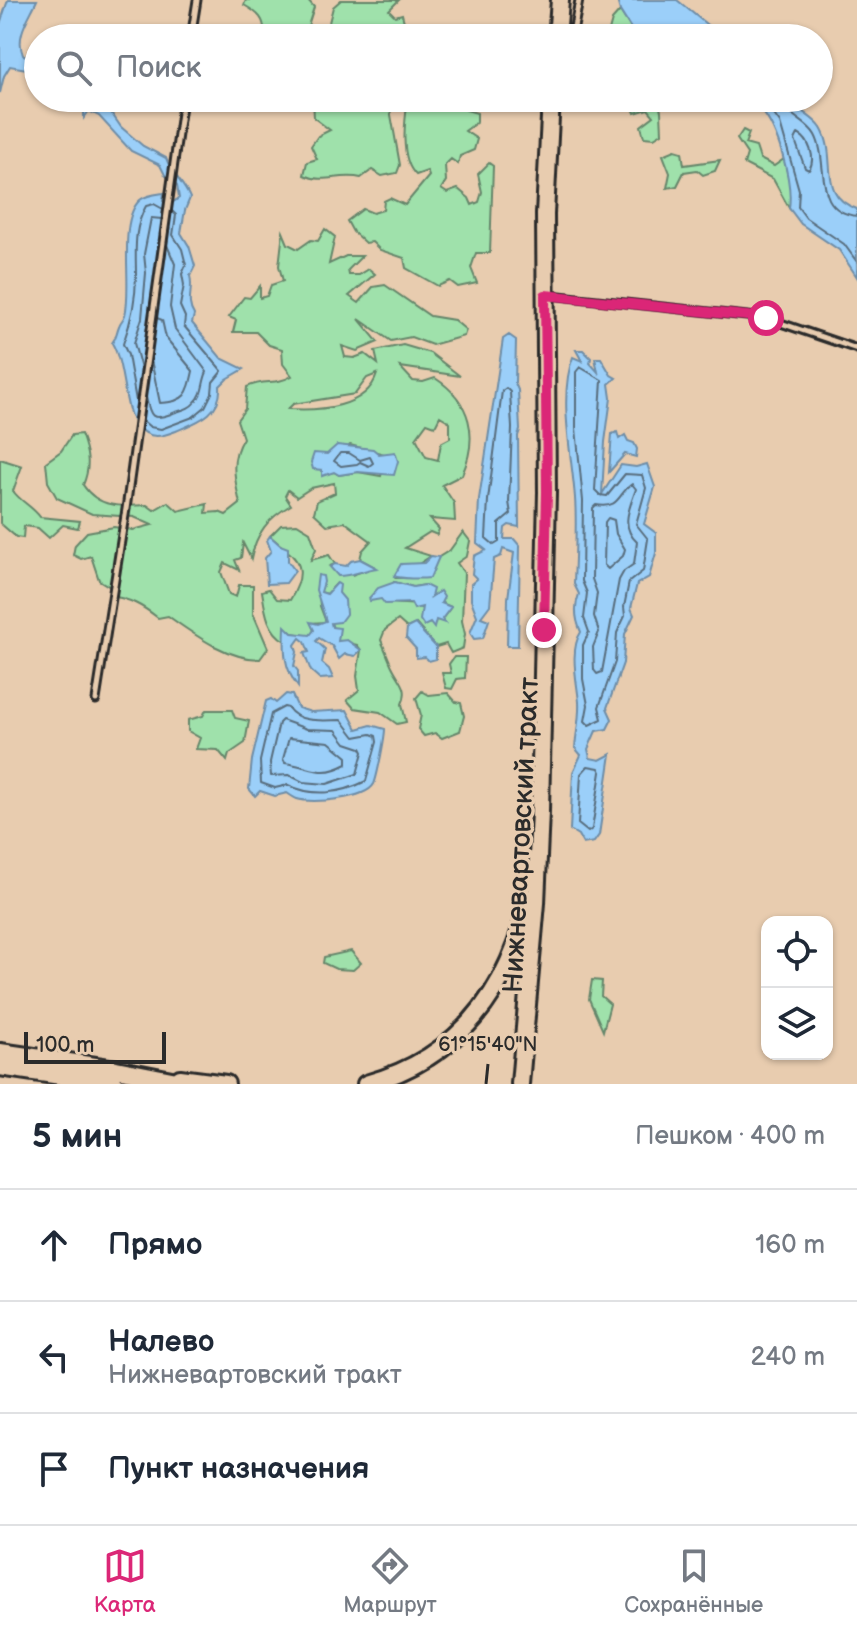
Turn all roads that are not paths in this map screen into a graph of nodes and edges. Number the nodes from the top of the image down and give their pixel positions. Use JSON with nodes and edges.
{"nodes":[{"id":1,"x":197,"y":0,"type":"edge"},
{"id":2,"x":560,"y":0,"type":"edge"},
{"id":3,"x":579,"y":0,"type":"edge"},
{"id":4,"x":193,"y":24,"type":"edge"},
{"id":5,"x":558,"y":24,"type":"edge"},
{"id":6,"x":575,"y":24,"type":"edge"},
{"id":7,"x":181,"y":112,"type":"edge"},
{"id":8,"x":550,"y":112,"type":"edge"},
{"id":9,"x":545,"y":295,"type":"junction"},
{"id":10,"x":857,"y":349,"type":"edge"},
{"id":11,"x":547,"y":492,"type":"junction"},
{"id":12,"x":96,"y":700,"type":"dead end"},
{"id":13,"x":540,"y":811,"type":"junction"},
{"id":14,"x":0,"y":1052,"type":"edge"},
{"id":15,"x":0,"y":1067,"type":"edge"},
{"id":16,"x":115,"y":1080,"type":"edge"},
{"id":17,"x":192,"y":1084,"type":"edge"},
{"id":18,"x":226,"y":1084,"type":"edge"},
{"id":19,"x":366,"y":1084,"type":"edge"},
{"id":20,"x":520,"y":1084,"type":"edge"},
{"id":21,"x":531,"y":1084,"type":"edge"}],
"edges":[{"from":1,"to":4,"type":"lane"},
{"from":2,"to":5,"type":"main road"},
{"from":3,"to":6,"type":"lane"},
{"from":7,"to":12,"type":"lane"},
{"from":8,"to":9,"type":"main road","name":"Нижневартовский тракт"},
{"from":9,"to":10,"type":"lane"},
{"from":9,"to":11,"type":"main road","name":"Нижневартовский тракт"},
{"from":11,"to":13,"type":"main road","name":"Нижневартовский тракт"},
{"from":11,"to":21,"type":"main road","name":"Нижневартовский тракт"},
{"from":13,"to":19,"type":"main road"},
{"from":13,"to":20,"type":"main road","name":"Нижневартовский тракт"},
{"from":14,"to":16,"type":"main road"},
{"from":15,"to":16,"type":"main road"},
{"from":16,"to":17,"type":"main road"},
{"from":16,"to":18,"type":"main road"}]}
